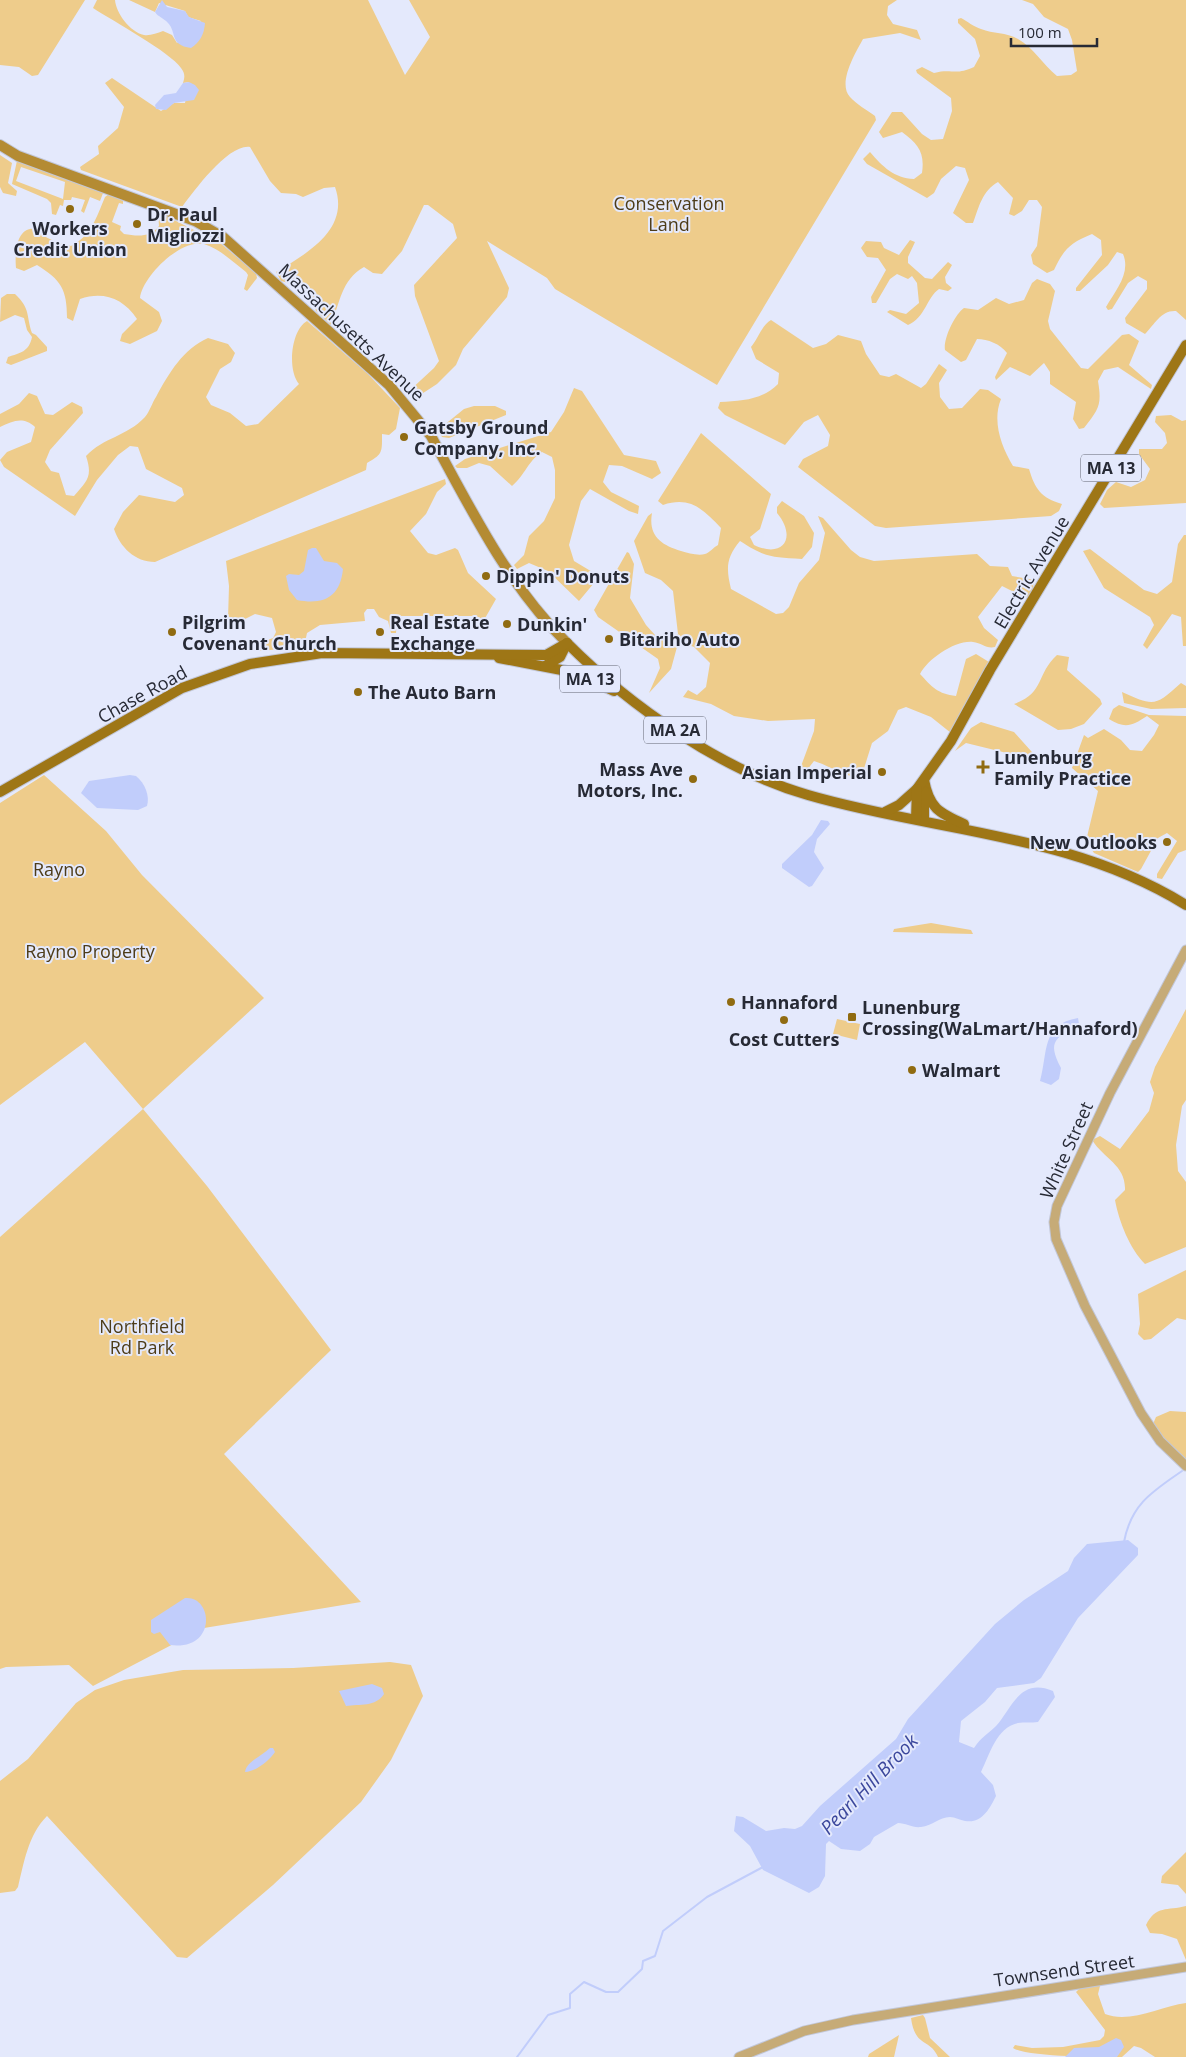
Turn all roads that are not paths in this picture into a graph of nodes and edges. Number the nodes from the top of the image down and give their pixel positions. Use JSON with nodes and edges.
{"nodes":[{"id":1,"x":0,"y":145,"type":"edge"},
{"id":2,"x":1186,"y":345,"type":"edge"},
{"id":3,"x":568,"y":643,"type":"junction"},
{"id":4,"x":491,"y":654,"type":"junction"},
{"id":5,"x":545,"y":666,"type":"junction"},
{"id":6,"x":632,"y":700,"type":"junction"},
{"id":7,"x":921,"y":785,"type":"junction"},
{"id":8,"x":0,"y":792,"type":"edge"},
{"id":9,"x":885,"y":812,"type":"junction"},
{"id":10,"x":920,"y":820,"type":"junction"},
{"id":11,"x":983,"y":833,"type":"junction"},
{"id":12,"x":1186,"y":905,"type":"edge"},
{"id":13,"x":1186,"y":950,"type":"edge"},
{"id":14,"x":1186,"y":1466,"type":"edge"},
{"id":15,"x":1186,"y":1967,"type":"edge"},
{"id":16,"x":739,"y":2057,"type":"edge"}],
"edges":[{"from":1,"to":3,"type":"main road","name":"Massachusetts Avenue","number":"MA 2A"},
{"from":2,"to":7,"type":"main road","name":"Electric Avenue","number":"MA 13"},
{"from":3,"to":4,"type":"main road","name":"Chase Road","number":"MA 13"},
{"from":3,"to":5,"type":"main road"},
{"from":3,"to":6,"type":"main road","name":"Massachusetts Avenue","number":"MA 2A"},
{"from":4,"to":5,"type":"main road","name":"Chase Road","number":"MA 13"},
{"from":4,"to":8,"type":"main road","name":"Chase Road","number":"MA 13"},
{"from":5,"to":6,"type":"main road","name":"Chase Road","number":"MA 13"},
{"from":6,"to":9,"type":"main road","name":"Massachusetts Avenue","number":"MA 2A"},
{"from":7,"to":9,"type":"main road","number":"MA 13"},
{"from":7,"to":10,"type":"main road"},
{"from":7,"to":11,"type":"main road"},
{"from":9,"to":10,"type":"main road","name":"Massachusetts Avenue","number":"MA 2A"},
{"from":10,"to":11,"type":"main road","name":"Massachusetts Avenue","number":"MA 2A"},
{"from":11,"to":12,"type":"main road","name":"Massachusetts Avenue","number":"MA 2A"},
{"from":13,"to":14,"type":"street","name":"White Street"},
{"from":15,"to":16,"type":"street","name":"Townsend Street"}]}
